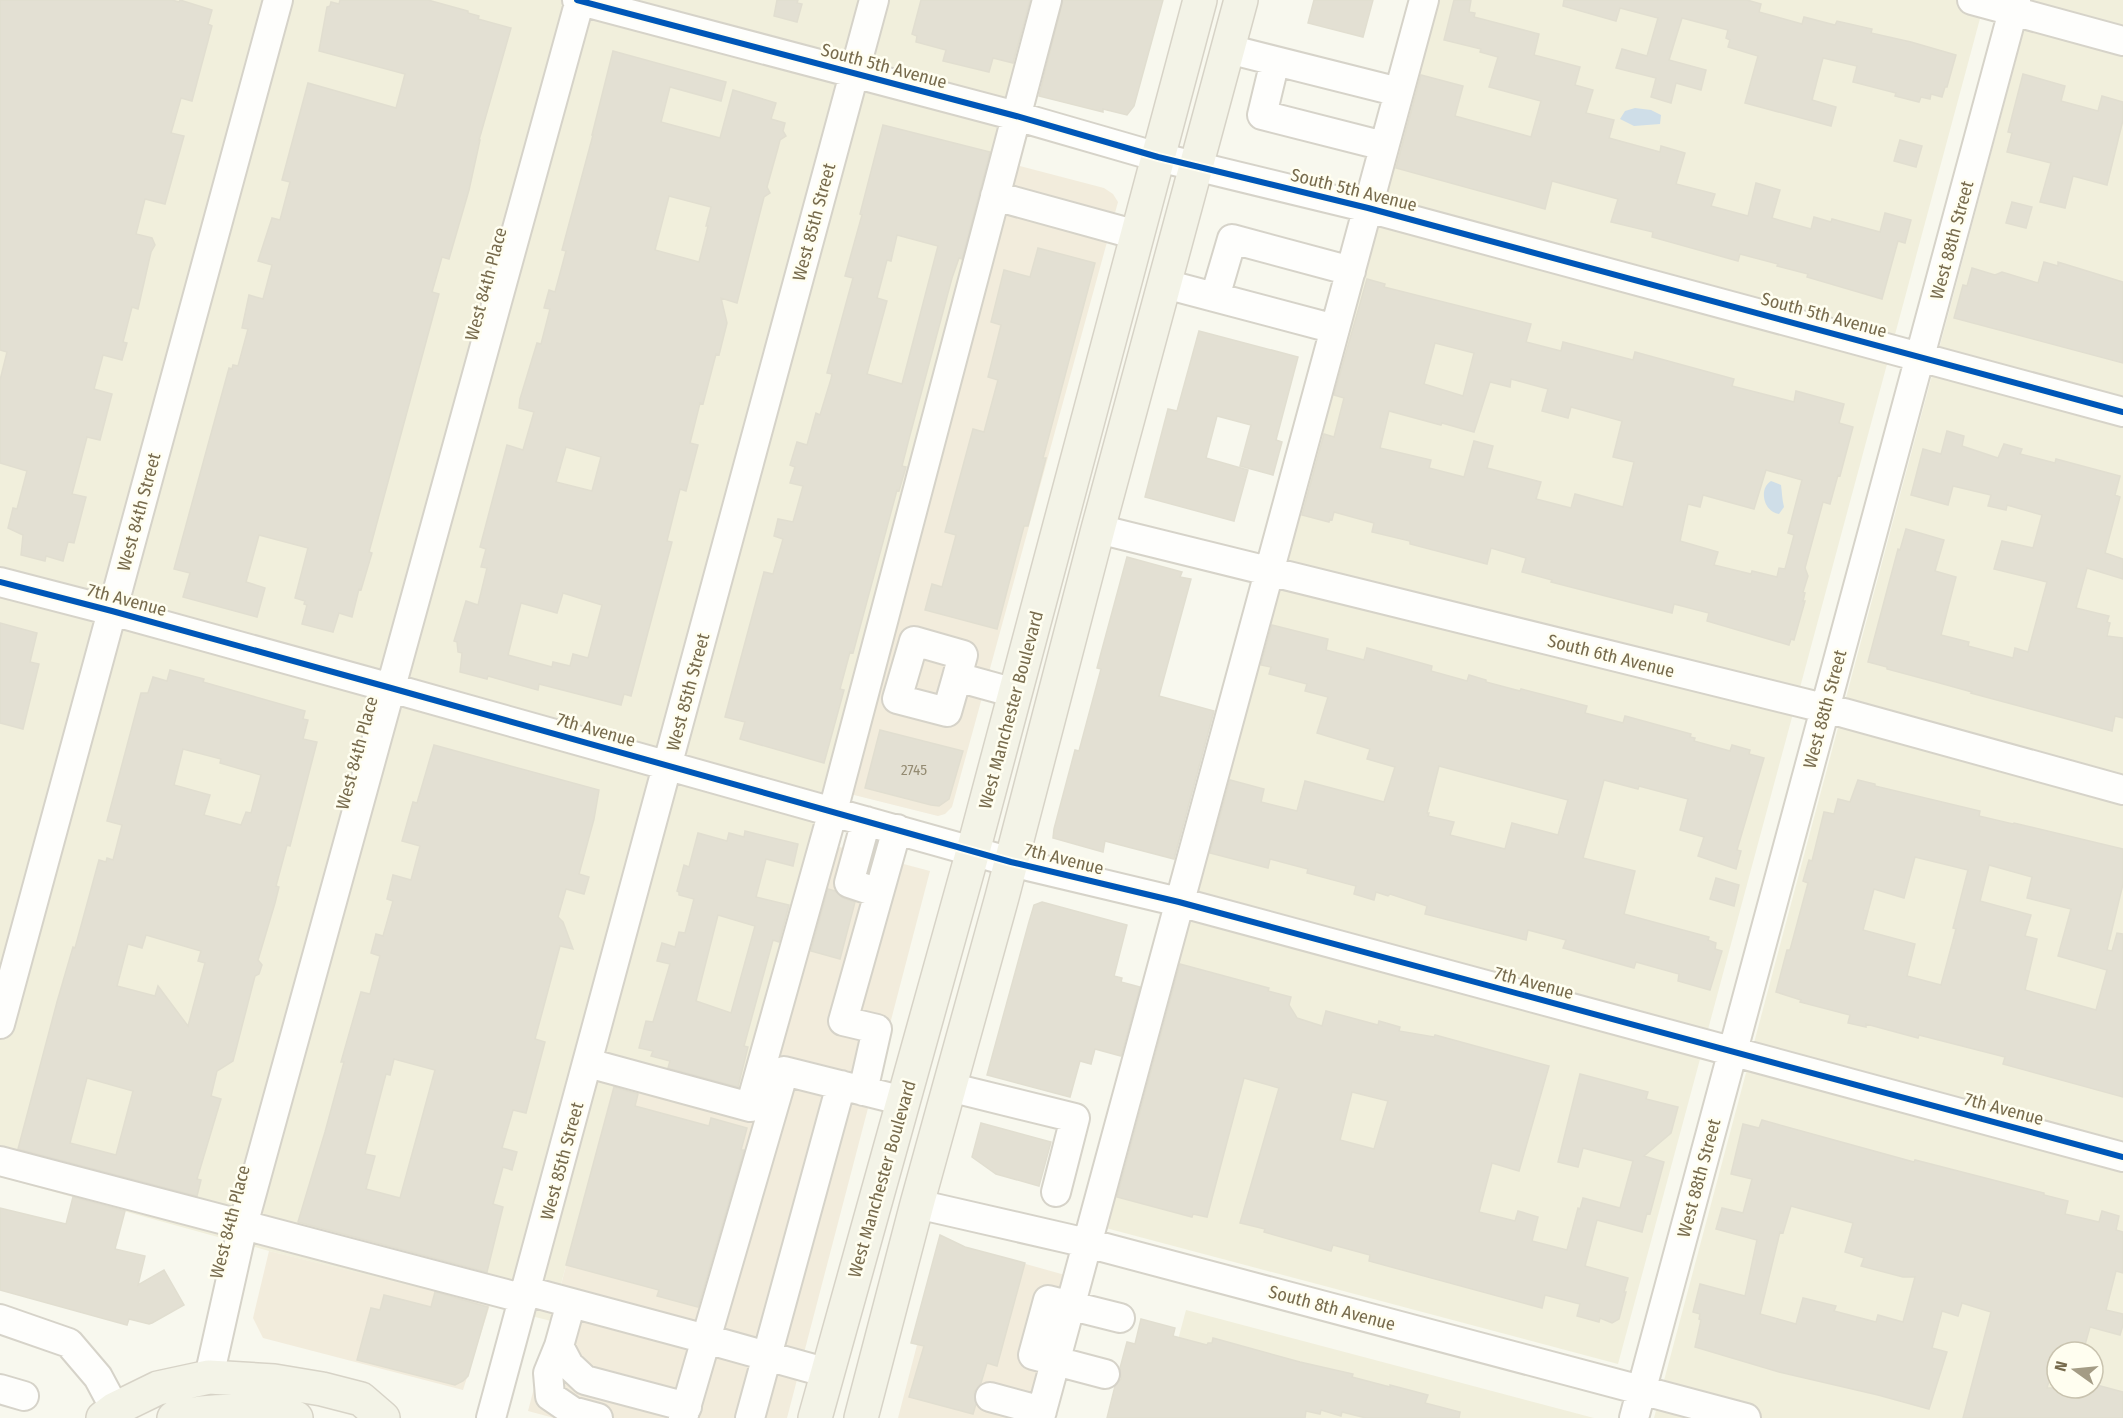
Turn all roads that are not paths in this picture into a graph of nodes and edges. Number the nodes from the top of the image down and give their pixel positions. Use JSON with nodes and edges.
{"nodes":[{"id":1,"x":278,"y":0,"type":"edge"},
{"id":2,"x":579,"y":0,"type":"edge"},
{"id":3,"x":874,"y":0,"type":"edge"},
{"id":4,"x":1047,"y":0,"type":"edge"},
{"id":5,"x":1200,"y":0,"type":"edge"},
{"id":6,"x":1241,"y":0,"type":"edge"},
{"id":7,"x":1424,"y":0,"type":"edge"},
{"id":8,"x":1972,"y":0,"type":"edge"},
{"id":9,"x":2015,"y":5,"type":"edge"},
{"id":10,"x":2123,"y":40,"type":"edge"},
{"id":11,"x":1228,"y":49,"type":"junction"},
{"id":12,"x":1275,"y":61,"type":"junction"},
{"id":13,"x":854,"y":73,"type":"junction"},
{"id":14,"x":1399,"y":92,"type":"junction"},
{"id":15,"x":1016,"y":116,"type":"junction"},
{"id":16,"x":1384,"y":146,"type":"junction"},
{"id":17,"x":1158,"y":157,"type":"junction"},
{"id":18,"x":1198,"y":167,"type":"junction"},
{"id":19,"x":995,"y":196,"type":"junction"},
{"id":20,"x":1368,"y":208,"type":"junction"},
{"id":21,"x":1137,"y":235,"type":"junction"},
{"id":22,"x":1351,"y":270,"type":"junction"},
{"id":23,"x":1165,"y":284,"type":"junction"},
{"id":24,"x":1215,"y":297,"type":"junction"},
{"id":25,"x":1335,"y":329,"type":"junction"},
{"id":26,"x":1920,"y":356,"type":"junction"},
{"id":27,"x":2123,"y":412,"type":"edge"},
{"id":28,"x":1098,"y":529,"type":"junction"},
{"id":29,"x":1270,"y":572,"type":"junction"},
{"id":30,"x":0,"y":582,"type":"edge"},
{"id":31,"x":112,"y":611,"type":"junction"},
{"id":32,"x":957,"y":677,"type":"junction"},
{"id":33,"x":391,"y":688,"type":"junction"},
{"id":34,"x":865,"y":690,"type":"junction"},
{"id":35,"x":1015,"y":693,"type":"junction"},
{"id":36,"x":897,"y":699,"type":"junction"},
{"id":37,"x":1826,"y":708,"type":"junction"},
{"id":38,"x":668,"y":765,"type":"junction"},
{"id":39,"x":2123,"y":790,"type":"edge"},
{"id":40,"x":833,"y":811,"type":"junction"},
{"id":41,"x":866,"y":821,"type":"junction"},
{"id":42,"x":897,"y":830,"type":"junction"},
{"id":43,"x":973,"y":851,"type":"junction"},
{"id":44,"x":1011,"y":862,"type":"junction"},
{"id":45,"x":879,"y":893,"type":"junction"},
{"id":46,"x":1179,"y":902,"type":"junction"},
{"id":47,"x":0,"y":1024,"type":"edge"},
{"id":48,"x":1733,"y":1052,"type":"junction"},
{"id":49,"x":588,"y":1063,"type":"junction"},
{"id":50,"x":949,"y":1087,"type":"junction"},
{"id":51,"x":852,"y":1088,"type":"junction"},
{"id":52,"x":904,"y":1101,"type":"junction"},
{"id":53,"x":2123,"y":1157,"type":"edge"},
{"id":54,"x":0,"y":1161,"type":"edge"},
{"id":55,"x":1056,"y":1192,"type":"dead end"},
{"id":56,"x":917,"y":1204,"type":"junction"},
{"id":57,"x":243,"y":1225,"type":"junction"},
{"id":58,"x":1087,"y":1244,"type":"junction"},
{"id":59,"x":526,"y":1295,"type":"junction"},
{"id":60,"x":571,"y":1303,"type":"junction"},
{"id":61,"x":1070,"y":1306,"type":"junction"},
{"id":62,"x":1120,"y":1318,"type":"dead end"},
{"id":63,"x":0,"y":1319,"type":"edge"},
{"id":64,"x":706,"y":1339,"type":"junction"},
{"id":65,"x":560,"y":1346,"type":"junction"},
{"id":66,"x":768,"y":1356,"type":"junction"},
{"id":67,"x":1055,"y":1361,"type":"junction"},
{"id":68,"x":828,"y":1373,"type":"junction"},
{"id":69,"x":1105,"y":1374,"type":"dead end"},
{"id":70,"x":208,"y":1377,"type":"junction"},
{"id":71,"x":1642,"y":1390,"type":"junction"},
{"id":72,"x":990,"y":1397,"type":"dead end"},
{"id":73,"x":685,"y":1412,"type":"edge"},
{"id":74,"x":112,"y":1415,"type":"edge"},
{"id":75,"x":1041,"y":1415,"type":"edge"},
{"id":76,"x":174,"y":1418,"type":"edge"},
{"id":77,"x":296,"y":1418,"type":"edge"},
{"id":78,"x":383,"y":1418,"type":"edge"},
{"id":79,"x":491,"y":1418,"type":"edge"},
{"id":80,"x":598,"y":1418,"type":"edge"},
{"id":81,"x":750,"y":1418,"type":"edge"},
{"id":82,"x":815,"y":1418,"type":"edge"},
{"id":83,"x":861,"y":1418,"type":"edge"},
{"id":84,"x":1634,"y":1418,"type":"edge"},
{"id":85,"x":1746,"y":1418,"type":"edge"}],
"edges":[{"from":1,"to":31,"type":"street","name":"West 84th Street"},
{"from":2,"to":13,"type":"street","name":"South 5th Avenue"},
{"from":2,"to":33,"type":"street","name":"West 84th Place"},
{"from":3,"to":13,"type":"street","name":"West 85th Street"},
{"from":4,"to":15,"type":"street"},
{"from":5,"to":17,"type":"main road","name":"West Manchester Boulevard"},
{"from":6,"to":11,"type":"main road","name":"West Manchester Boulevard"},
{"from":7,"to":14,"type":"street"},
{"from":8,"to":9,"type":"street"},
{"from":9,"to":10,"type":"street"},
{"from":9,"to":26,"type":"street","name":"West 88th Street"},
{"from":11,"to":12,"type":"street"},
{"from":11,"to":18,"type":"main road","name":"West Manchester Boulevard"},
{"from":12,"to":14,"type":"street"},
{"from":12,"to":16,"type":"street"},
{"from":13,"to":15,"type":"street","name":"South 5th Avenue"},
{"from":13,"to":38,"type":"street","name":"West 85th Street"},
{"from":14,"to":16,"type":"street"},
{"from":15,"to":17,"type":"street","name":"South 5th Avenue"},
{"from":15,"to":19,"type":"street"},
{"from":16,"to":20,"type":"street"},
{"from":17,"to":18,"type":"street","name":"South 5th Avenue"},
{"from":17,"to":21,"type":"main road","name":"West Manchester Boulevard"},
{"from":18,"to":20,"type":"street","name":"South 5th Avenue"},
{"from":18,"to":23,"type":"main road","name":"West Manchester Boulevard"},
{"from":19,"to":21,"type":"street"},
{"from":19,"to":34,"type":"street"},
{"from":20,"to":22,"type":"street"},
{"from":20,"to":26,"type":"street","name":"South 5th Avenue"},
{"from":21,"to":35,"type":"main road","name":"West Manchester Boulevard"},
{"from":22,"to":24,"type":"street"},
{"from":22,"to":25,"type":"street"},
{"from":23,"to":24,"type":"street"},
{"from":23,"to":28,"type":"main road","name":"West Manchester Boulevard"},
{"from":24,"to":25,"type":"street"},
{"from":25,"to":29,"type":"street"},
{"from":26,"to":27,"type":"street","name":"South 5th Avenue"},
{"from":26,"to":37,"type":"street","name":"West 88th Street"},
{"from":28,"to":29,"type":"street","name":"South 6th Avenue"},
{"from":28,"to":44,"type":"main road","name":"West Manchester Boulevard"},
{"from":29,"to":37,"type":"street","name":"South 6th Avenue"},
{"from":29,"to":46,"type":"street"},
{"from":30,"to":31,"type":"street","name":"7th Avenue"},
{"from":31,"to":33,"type":"street","name":"7th Avenue"},
{"from":31,"to":47,"type":"street","name":"West 84th Street"},
{"from":32,"to":35,"type":"street"},
{"from":32,"to":36,"type":"street"},
{"from":32,"to":36,"type":"street"},
{"from":33,"to":38,"type":"street","name":"7th Avenue"},
{"from":33,"to":57,"type":"street","name":"West 84th Place"},
{"from":34,"to":36,"type":"street"},
{"from":34,"to":40,"type":"street"},
{"from":35,"to":43,"type":"main road","name":"West Manchester Boulevard"},
{"from":37,"to":39,"type":"street","name":"South 6th Avenue"},
{"from":37,"to":48,"type":"street","name":"West 88th Street"},
{"from":38,"to":40,"type":"street","name":"7th Avenue"},
{"from":38,"to":49,"type":"street","name":"West 85th Street"},
{"from":40,"to":41,"type":"street","name":"7th Avenue"},
{"from":40,"to":49,"type":"street"},
{"from":41,"to":42,"type":"street","name":"7th Avenue"},
{"from":41,"to":45,"type":"street"},
{"from":42,"to":43,"type":"street","name":"7th Avenue"},
{"from":42,"to":45,"type":"street"},
{"from":43,"to":44,"type":"street","name":"7th Avenue"},
{"from":43,"to":52,"type":"main road","name":"West Manchester Boulevard"},
{"from":44,"to":46,"type":"street","name":"7th Avenue"},
{"from":44,"to":50,"type":"main road","name":"West Manchester Boulevard"},
{"from":45,"to":51,"type":"street"},
{"from":46,"to":48,"type":"street","name":"7th Avenue"},
{"from":46,"to":58,"type":"street"},
{"from":48,"to":53,"type":"street","name":"7th Avenue"},
{"from":48,"to":71,"type":"street","name":"West 88th Street"},
{"from":49,"to":59,"type":"street","name":"West 85th Street"},
{"from":50,"to":55,"type":"street"},
{"from":50,"to":56,"type":"main road","name":"West Manchester Boulevard"},
{"from":51,"to":52,"type":"street"},
{"from":51,"to":64,"type":"street"},
{"from":51,"to":66,"type":"street"},
{"from":52,"to":68,"type":"main road","name":"West Manchester Boulevard"},
{"from":54,"to":57,"type":"street"},
{"from":56,"to":58,"type":"street","name":"South 8th Avenue"},
{"from":56,"to":83,"type":"main road","name":"West Manchester Boulevard"},
{"from":57,"to":59,"type":"street"},
{"from":57,"to":70,"type":"street","name":"West 84th Place"},
{"from":58,"to":61,"type":"street"},
{"from":58,"to":71,"type":"street","name":"South 8th Avenue"},
{"from":59,"to":60,"type":"street"},
{"from":59,"to":79,"type":"street","name":"West 85th Street"},
{"from":60,"to":64,"type":"street"},
{"from":60,"to":65,"type":"street"},
{"from":61,"to":62,"type":"street"},
{"from":61,"to":67,"type":"street"},
{"from":63,"to":74,"type":"street"},
{"from":64,"to":66,"type":"street"},
{"from":64,"to":73,"type":"street"},
{"from":65,"to":73,"type":"street"},
{"from":65,"to":80,"type":"street"},
{"from":66,"to":68,"type":"street"},
{"from":66,"to":81,"type":"street"},
{"from":67,"to":69,"type":"street"},
{"from":67,"to":75,"type":"street"},
{"from":68,"to":82,"type":"main road","name":"West Manchester Boulevard"},
{"from":70,"to":74,"type":"main road"},
{"from":70,"to":78,"type":"main road"},
{"from":71,"to":84,"type":"street","name":"West 88th Street"},
{"from":71,"to":85,"type":"street","name":"South 8th Avenue"},
{"from":72,"to":75,"type":"street"},
{"from":76,"to":77,"type":"main road"}]}
